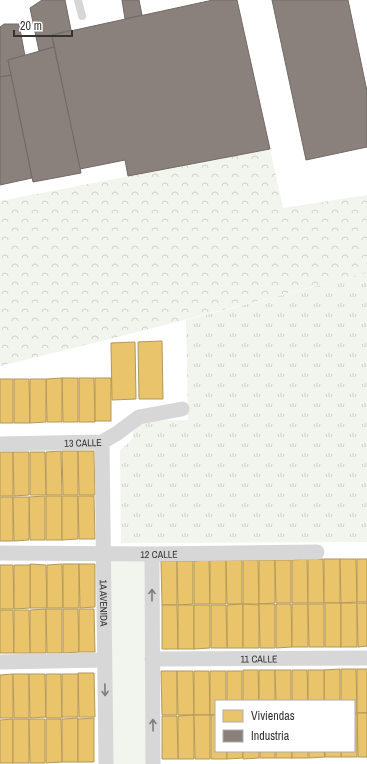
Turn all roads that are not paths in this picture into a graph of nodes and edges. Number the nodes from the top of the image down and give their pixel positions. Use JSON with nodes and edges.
{"nodes":[{"id":1,"x":78,"y":0,"type":"edge"},
{"id":2,"x":82,"y":16,"type":"dead end"},
{"id":3,"x":182,"y":409,"type":"dead end"},
{"id":4,"x":102,"y":442,"type":"junction"},
{"id":5,"x":0,"y":444,"type":"edge"},
{"id":6,"x":317,"y":552,"type":"dead end"},
{"id":7,"x":0,"y":553,"type":"edge"},
{"id":8,"x":103,"y":553,"type":"junction"},
{"id":9,"x":152,"y":554,"type":"junction"},
{"id":10,"x":366,"y":658,"type":"dead end"},
{"id":11,"x":152,"y":659,"type":"junction"},
{"id":12,"x":104,"y":660,"type":"junction"},
{"id":13,"x":0,"y":662,"type":"edge"},
{"id":14,"x":106,"y":764,"type":"edge"},
{"id":15,"x":153,"y":764,"type":"edge"}],
"edges":[{"from":1,"to":2,"type":"lane"},
{"from":3,"to":4,"type":"street","name":"13 CALLE"},
{"from":4,"to":5,"type":"street","name":"13 CALLE"},
{"from":4,"to":8,"type":"street","name":"1A AVENIDA"},
{"from":6,"to":9,"type":"street","name":"12 CALLE"},
{"from":7,"to":8,"type":"street","name":"12 CALLE"},
{"from":8,"to":9,"type":"street","name":"12 CALLE"},
{"from":8,"to":12,"type":"street","name":"1A AVENIDA"},
{"from":11,"to":9,"type":"street","one_way":true},
{"from":10,"to":11,"type":"street","name":"11 CALLE"},
{"from":15,"to":11,"type":"street","one_way":true},
{"from":12,"to":13,"type":"street"},
{"from":12,"to":14,"type":"street","name":"1A AVENIDA","one_way":true}]}
